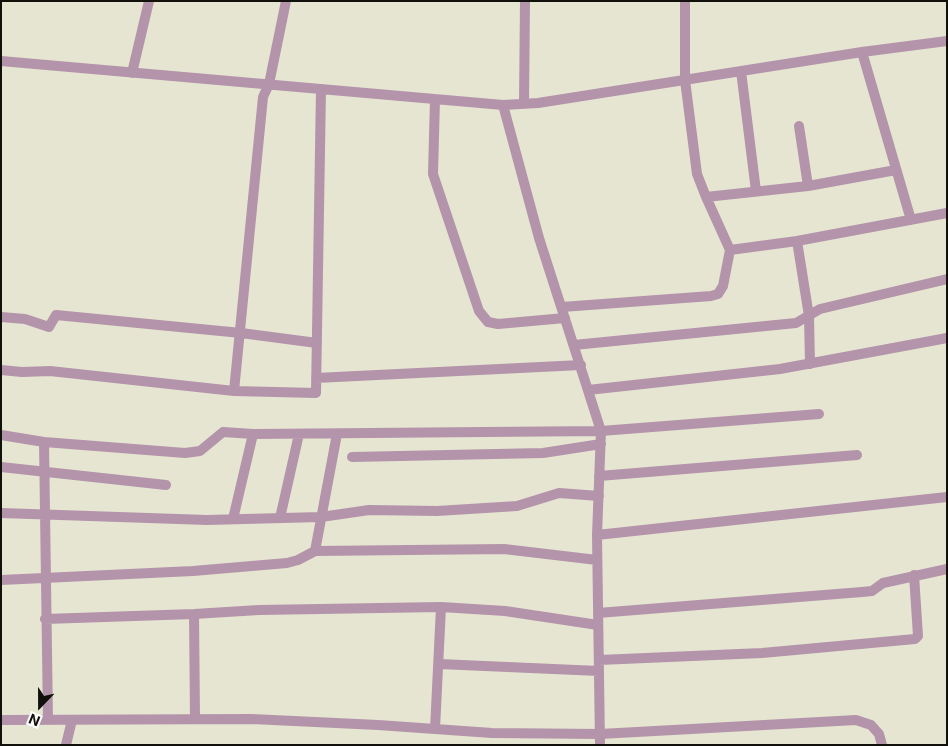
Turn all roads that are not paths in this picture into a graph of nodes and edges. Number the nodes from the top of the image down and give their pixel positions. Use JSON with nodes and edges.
{"nodes":[{"id":1,"x":149,"y":1,"type":"edge"},
{"id":2,"x":286,"y":1,"type":"edge"},
{"id":3,"x":526,"y":1,"type":"edge"},
{"id":4,"x":685,"y":1,"type":"edge"},
{"id":5,"x":947,"y":41,"type":"edge"},
{"id":6,"x":862,"y":52,"type":"junction"},
{"id":7,"x":1,"y":61,"type":"edge"},
{"id":8,"x":741,"y":71,"type":"junction"},
{"id":9,"x":132,"y":73,"type":"junction"},
{"id":10,"x":685,"y":80,"type":"junction"},
{"id":11,"x":269,"y":84,"type":"junction"},
{"id":12,"x":321,"y":89,"type":"junction"},
{"id":13,"x":435,"y":99,"type":"junction"},
{"id":14,"x":503,"y":104,"type":"junction"},
{"id":15,"x":524,"y":104,"type":"junction"},
{"id":16,"x":799,"y":126,"type":"dead end"},
{"id":17,"x":896,"y":170,"type":"junction"},
{"id":18,"x":808,"y":186,"type":"junction"},
{"id":19,"x":756,"y":191,"type":"junction"},
{"id":20,"x":706,"y":197,"type":"junction"},
{"id":21,"x":947,"y":213,"type":"edge"},
{"id":22,"x":911,"y":220,"type":"junction"},
{"id":23,"x":797,"y":241,"type":"junction"},
{"id":24,"x":730,"y":250,"type":"junction"},
{"id":25,"x":947,"y":279,"type":"edge"},
{"id":26,"x":562,"y":307,"type":"junction"},
{"id":27,"x":809,"y":316,"type":"junction"},
{"id":28,"x":1,"y":317,"type":"edge"},
{"id":29,"x":565,"y":318,"type":"junction"},
{"id":30,"x":241,"y":333,"type":"junction"},
{"id":31,"x":947,"y":338,"type":"edge"},
{"id":32,"x":317,"y":343,"type":"junction"},
{"id":33,"x":574,"y":346,"type":"junction"},
{"id":34,"x":810,"y":364,"type":"junction"},
{"id":35,"x":581,"y":366,"type":"junction"},
{"id":36,"x":1,"y":370,"type":"edge"},
{"id":37,"x":316,"y":378,"type":"junction"},
{"id":38,"x":588,"y":390,"type":"junction"},
{"id":39,"x":234,"y":391,"type":"junction"},
{"id":40,"x":819,"y":414,"type":"dead end"},
{"id":41,"x":601,"y":431,"type":"junction"},
{"id":42,"x":253,"y":434,"type":"junction"},
{"id":43,"x":299,"y":434,"type":"junction"},
{"id":44,"x":337,"y":434,"type":"junction"},
{"id":45,"x":1,"y":435,"type":"edge"},
{"id":46,"x":44,"y":442,"type":"junction"},
{"id":47,"x":601,"y":444,"type":"junction"},
{"id":48,"x":857,"y":455,"type":"dead end"},
{"id":49,"x":352,"y":457,"type":"dead end"},
{"id":50,"x":1,"y":467,"type":"edge"},
{"id":51,"x":44,"y":473,"type":"junction"},
{"id":52,"x":599,"y":476,"type":"junction"},
{"id":53,"x":166,"y":485,"type":"dead end"},
{"id":54,"x":598,"y":496,"type":"junction"},
{"id":55,"x":947,"y":497,"type":"edge"},
{"id":56,"x":1,"y":514,"type":"edge"},
{"id":57,"x":44,"y":515,"type":"junction"},
{"id":58,"x":321,"y":517,"type":"junction"},
{"id":59,"x":280,"y":518,"type":"junction"},
{"id":60,"x":233,"y":519,"type":"junction"},
{"id":61,"x":597,"y":535,"type":"junction"},
{"id":62,"x":315,"y":551,"type":"junction"},
{"id":63,"x":597,"y":560,"type":"junction"},
{"id":64,"x":947,"y":569,"type":"edge"},
{"id":65,"x":914,"y":575,"type":"junction"},
{"id":66,"x":45,"y":578,"type":"junction"},
{"id":67,"x":1,"y":580,"type":"edge"},
{"id":68,"x":441,"y":607,"type":"junction"},
{"id":69,"x":598,"y":613,"type":"junction"},
{"id":70,"x":194,"y":614,"type":"junction"},
{"id":71,"x":46,"y":618,"type":"junction"},
{"id":72,"x":598,"y":625,"type":"junction"},
{"id":73,"x":598,"y":660,"type":"junction"},
{"id":74,"x":438,"y":664,"type":"junction"},
{"id":75,"x":599,"y":671,"type":"junction"},
{"id":76,"x":195,"y":719,"type":"junction"},
{"id":77,"x":1,"y":720,"type":"edge"},
{"id":78,"x":48,"y":720,"type":"junction"},
{"id":79,"x":72,"y":720,"type":"junction"},
{"id":80,"x":436,"y":729,"type":"junction"},
{"id":81,"x":600,"y":739,"type":"edge"},
{"id":82,"x":66,"y":745,"type":"edge"},
{"id":83,"x":882,"y":745,"type":"edge"}],
"edges":[{"from":1,"to":9,"type":"street"},
{"from":2,"to":11,"type":"street"},
{"from":3,"to":15,"type":"street"},
{"from":4,"to":10,"type":"street"},
{"from":5,"to":6,"type":"street"},
{"from":6,"to":8,"type":"street"},
{"from":6,"to":17,"type":"street"},
{"from":7,"to":9,"type":"street"},
{"from":8,"to":10,"type":"street"},
{"from":8,"to":19,"type":"street"},
{"from":9,"to":11,"type":"street"},
{"from":10,"to":15,"type":"street"},
{"from":10,"to":20,"type":"street"},
{"from":11,"to":12,"type":"street"},
{"from":11,"to":30,"type":"street"},
{"from":12,"to":13,"type":"street"},
{"from":12,"to":32,"type":"street"},
{"from":13,"to":14,"type":"street"},
{"from":13,"to":29,"type":"street"},
{"from":14,"to":15,"type":"street"},
{"from":14,"to":26,"type":"street"},
{"from":16,"to":18,"type":"street"},
{"from":17,"to":18,"type":"street"},
{"from":17,"to":22,"type":"street"},
{"from":18,"to":19,"type":"street"},
{"from":19,"to":20,"type":"street"},
{"from":20,"to":24,"type":"street"},
{"from":21,"to":22,"type":"street"},
{"from":22,"to":23,"type":"street"},
{"from":23,"to":24,"type":"street"},
{"from":23,"to":27,"type":"street"},
{"from":24,"to":26,"type":"street"},
{"from":25,"to":27,"type":"street"},
{"from":26,"to":29,"type":"street"},
{"from":27,"to":33,"type":"street"},
{"from":27,"to":34,"type":"street"},
{"from":28,"to":30,"type":"street"},
{"from":29,"to":33,"type":"street"},
{"from":30,"to":32,"type":"street"},
{"from":30,"to":39,"type":"street"},
{"from":31,"to":34,"type":"street"},
{"from":32,"to":37,"type":"street"},
{"from":33,"to":35,"type":"street"},
{"from":34,"to":38,"type":"street"},
{"from":35,"to":37,"type":"street"},
{"from":35,"to":38,"type":"street"},
{"from":36,"to":39,"type":"street"},
{"from":37,"to":39,"type":"street"},
{"from":38,"to":41,"type":"street"},
{"from":40,"to":41,"type":"street"},
{"from":41,"to":44,"type":"street"},
{"from":41,"to":47,"type":"street"},
{"from":42,"to":43,"type":"street"},
{"from":42,"to":46,"type":"street"},
{"from":42,"to":60,"type":"street"},
{"from":43,"to":44,"type":"street"},
{"from":43,"to":59,"type":"street"},
{"from":44,"to":58,"type":"street"},
{"from":45,"to":46,"type":"street"},
{"from":46,"to":51,"type":"street"},
{"from":47,"to":49,"type":"street"},
{"from":47,"to":52,"type":"street"},
{"from":48,"to":52,"type":"street"},
{"from":50,"to":51,"type":"street"},
{"from":51,"to":53,"type":"street"},
{"from":51,"to":57,"type":"street"},
{"from":52,"to":54,"type":"street"},
{"from":54,"to":58,"type":"street"},
{"from":54,"to":61,"type":"street"},
{"from":55,"to":61,"type":"street"},
{"from":56,"to":57,"type":"street"},
{"from":57,"to":60,"type":"street"},
{"from":57,"to":66,"type":"street"},
{"from":58,"to":59,"type":"street"},
{"from":58,"to":62,"type":"street"},
{"from":59,"to":60,"type":"street"},
{"from":61,"to":63,"type":"street"},
{"from":62,"to":63,"type":"street"},
{"from":62,"to":66,"type":"street"},
{"from":63,"to":69,"type":"street"},
{"from":64,"to":65,"type":"street"},
{"from":65,"to":69,"type":"street"},
{"from":65,"to":73,"type":"street"},
{"from":66,"to":67,"type":"street"},
{"from":66,"to":71,"type":"street"},
{"from":68,"to":70,"type":"street"},
{"from":68,"to":72,"type":"street"},
{"from":68,"to":74,"type":"street"},
{"from":69,"to":72,"type":"street"},
{"from":70,"to":71,"type":"street"},
{"from":70,"to":76,"type":"street"},
{"from":71,"to":78,"type":"street"},
{"from":72,"to":73,"type":"street"},
{"from":73,"to":75,"type":"street"},
{"from":74,"to":75,"type":"street"},
{"from":74,"to":80,"type":"street"},
{"from":75,"to":81,"type":"street"},
{"from":76,"to":79,"type":"street"},
{"from":76,"to":80,"type":"street"},
{"from":77,"to":78,"type":"street"},
{"from":78,"to":79,"type":"street"},
{"from":79,"to":82,"type":"street"},
{"from":80,"to":81,"type":"street"},
{"from":81,"to":83,"type":"street"}]}
